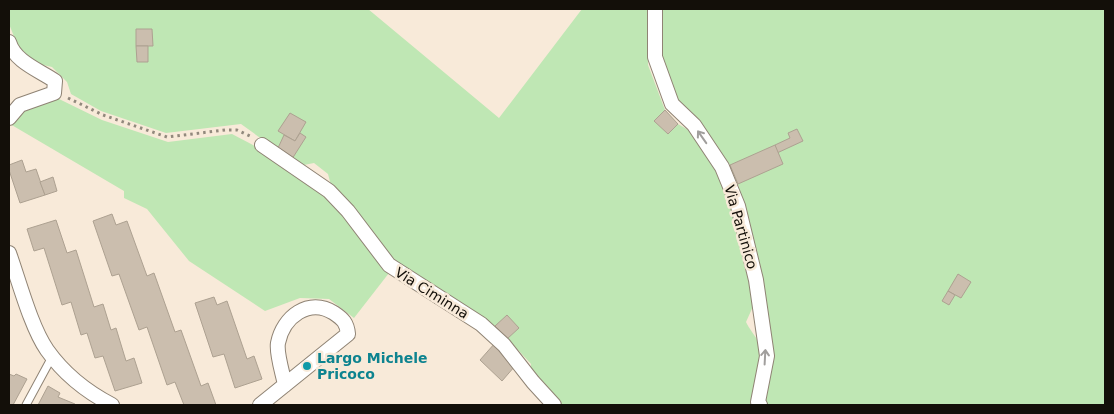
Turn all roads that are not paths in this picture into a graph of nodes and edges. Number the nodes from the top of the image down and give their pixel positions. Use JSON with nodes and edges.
{"nodes":[{"id":1,"x":655,"y":9,"type":"edge"},
{"id":2,"x":9,"y":42,"type":"edge"},
{"id":3,"x":9,"y":118,"type":"edge"},
{"id":4,"x":262,"y":145,"type":"road end"},
{"id":5,"x":9,"y":254,"type":"edge"},
{"id":6,"x":52,"y":357,"type":"junction"},
{"id":7,"x":285,"y":385,"type":"junction"},
{"id":8,"x":26,"y":405,"type":"edge"},
{"id":9,"x":112,"y":405,"type":"edge"},
{"id":10,"x":260,"y":405,"type":"edge"},
{"id":11,"x":554,"y":405,"type":"edge"},
{"id":12,"x":760,"y":405,"type":"edge"}],
"edges":[{"from":12,"to":1,"type":"street","name":"Via Partinico","one_way":true},
{"from":2,"to":3,"type":"street"},
{"from":4,"to":11,"type":"street","name":"Via Ciminna"},
{"from":5,"to":6,"type":"street"},
{"from":6,"to":8,"type":"lane"},
{"from":6,"to":9,"type":"street"},
{"from":7,"to":7,"type":"street"},
{"from":7,"to":10,"type":"street"}]}
